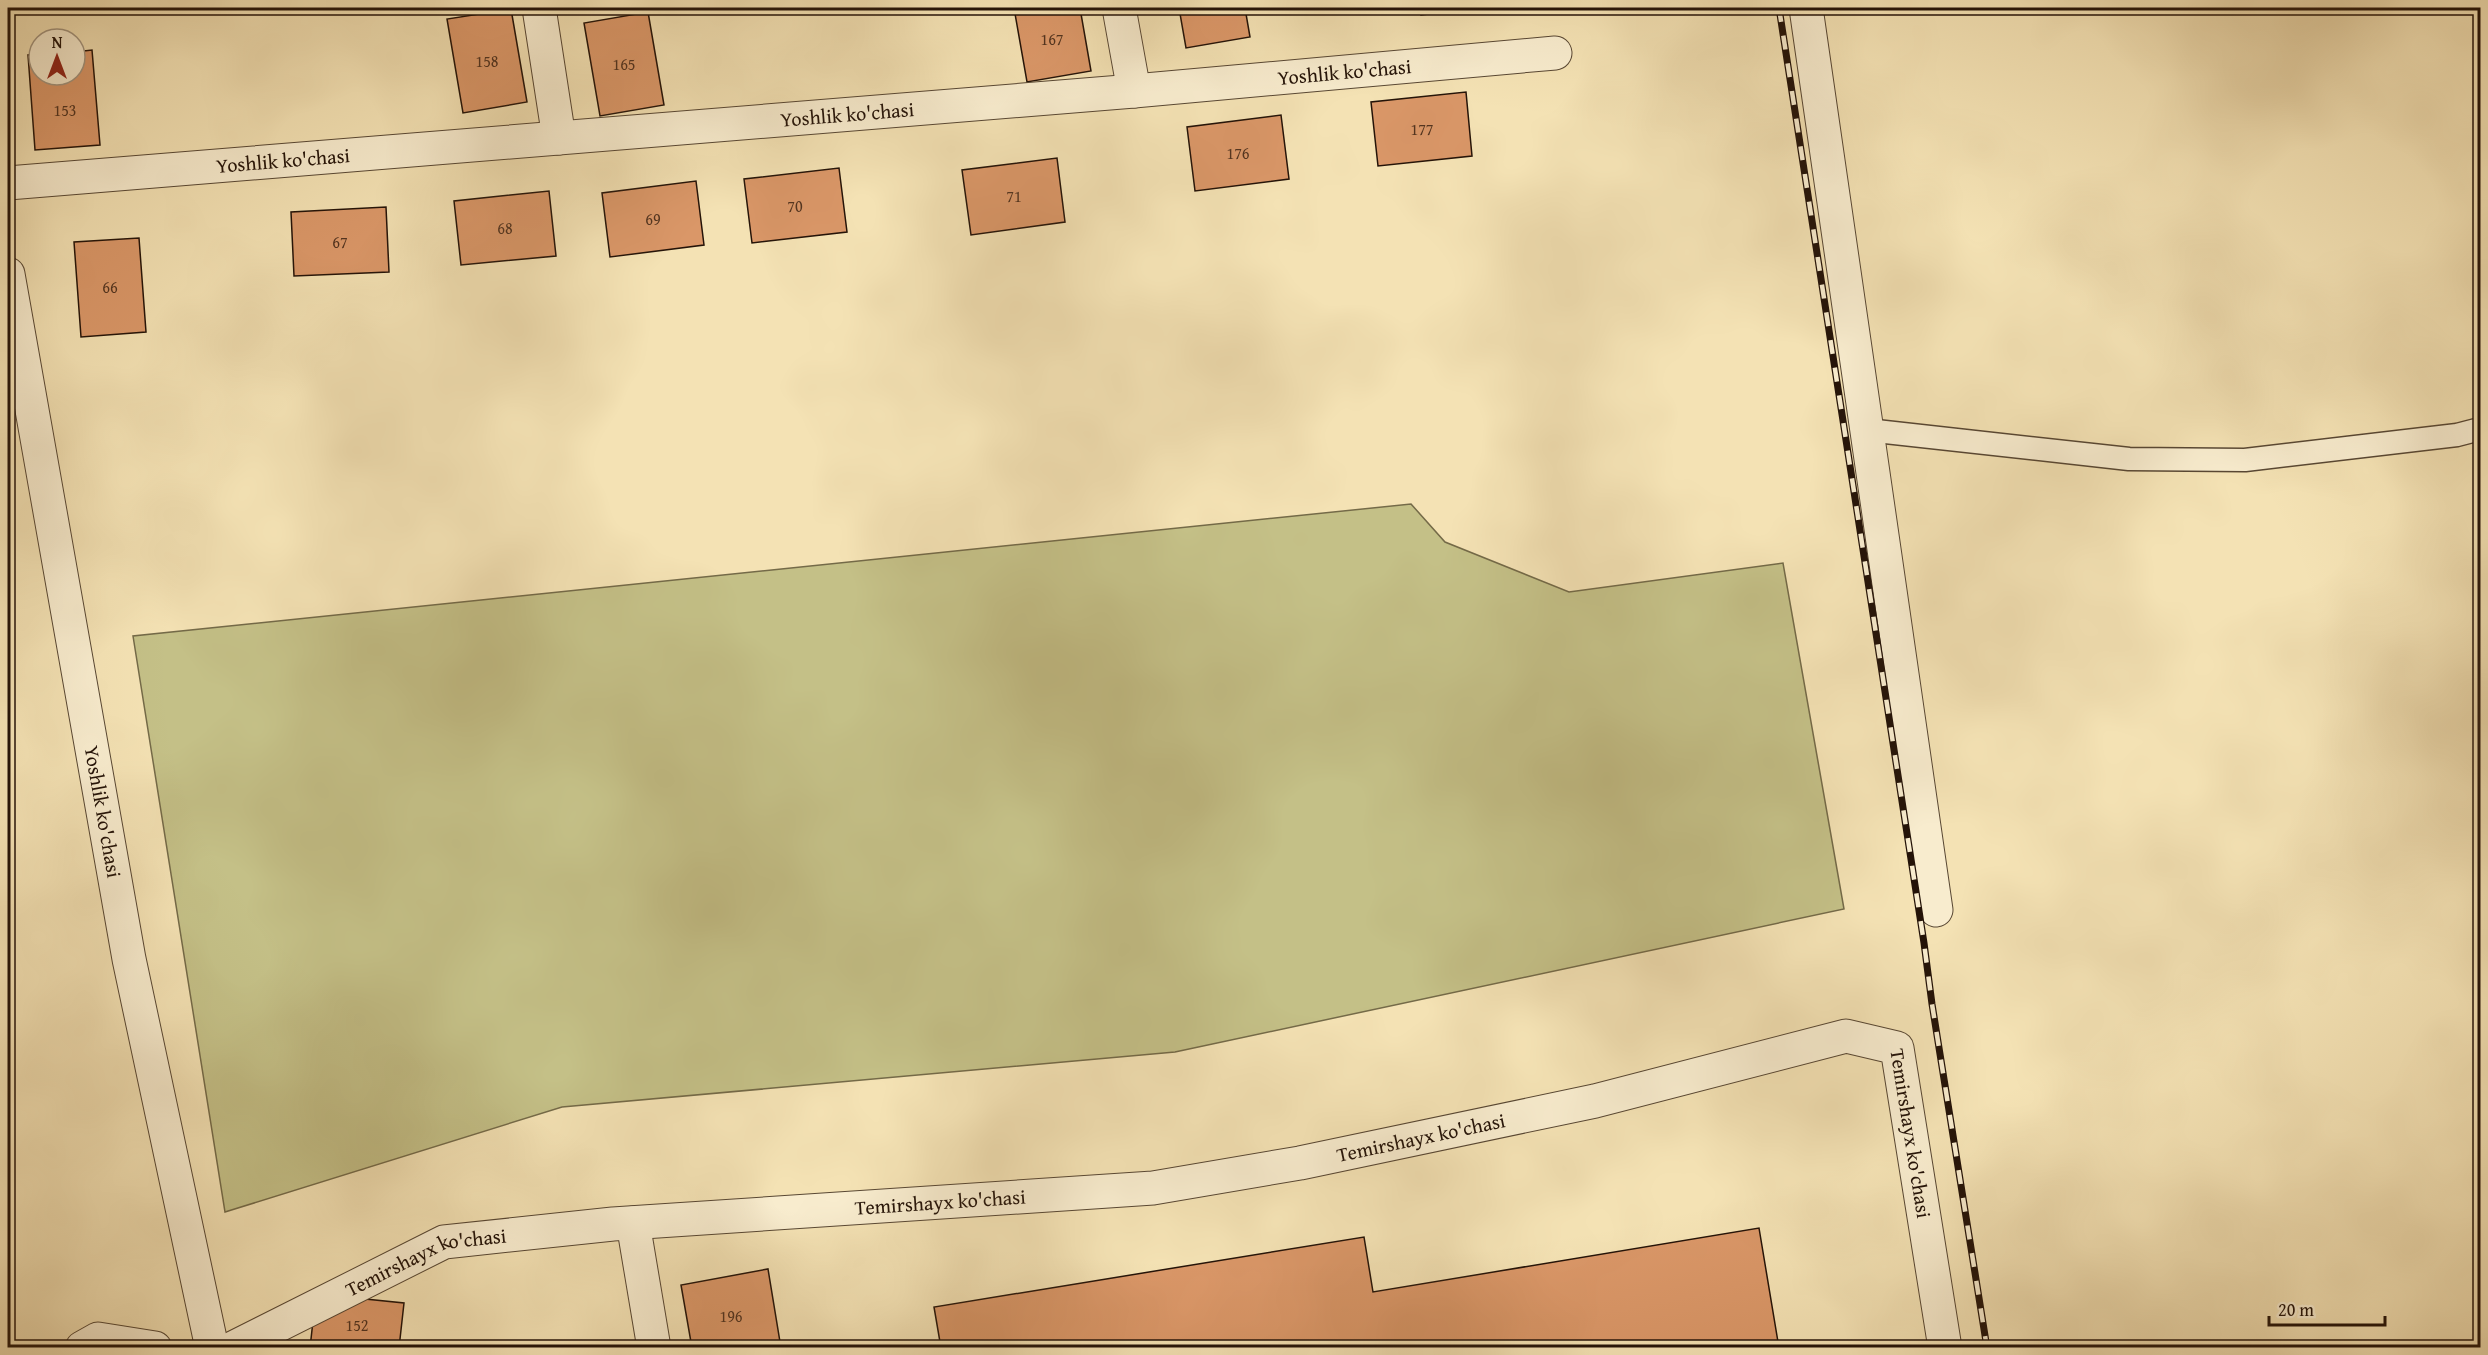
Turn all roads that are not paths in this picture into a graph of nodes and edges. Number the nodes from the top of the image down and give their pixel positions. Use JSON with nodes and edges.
{"nodes":[{"id":1,"x":539,"y":8,"type":"edge"},
{"id":2,"x":1119,"y":8,"type":"edge"},
{"id":3,"x":1806,"y":8,"type":"edge"},
{"id":4,"x":1555,"y":53,"type":"dead end"},
{"id":5,"x":1134,"y":91,"type":"junction"},
{"id":6,"x":559,"y":138,"type":"junction"},
{"id":7,"x":8,"y":183,"type":"edge"},
{"id":8,"x":8,"y":274,"type":"edge"},
{"id":9,"x":2481,"y":429,"type":"edge"},
{"id":10,"x":1867,"y":430,"type":"junction"},
{"id":11,"x":1936,"y":910,"type":"dead end"},
{"id":12,"x":633,"y":1222,"type":"junction"},
{"id":13,"x":81,"y":1347,"type":"edge"},
{"id":14,"x":154,"y":1347,"type":"edge"},
{"id":15,"x":212,"y":1347,"type":"edge"},
{"id":16,"x":233,"y":1347,"type":"edge"},
{"id":17,"x":654,"y":1347,"type":"edge"},
{"id":18,"x":1945,"y":1347,"type":"edge"}],
"edges":[{"from":1,"to":6,"type":"street"},
{"from":2,"to":5,"type":"street"},
{"from":3,"to":10,"type":"street"},
{"from":4,"to":5,"type":"street","name":"Yoshlik ko'chasi"},
{"from":5,"to":6,"type":"street","name":"Yoshlik ko'chasi"},
{"from":6,"to":7,"type":"street","name":"Yoshlik ko'chasi"},
{"from":8,"to":15,"type":"street","name":"Yoshlik ko'chasi"},
{"from":9,"to":10,"type":"lane"},
{"from":10,"to":11,"type":"street"},
{"from":12,"to":16,"type":"street","name":"Temirshayx ko'chasi"},
{"from":12,"to":17,"type":"street"},
{"from":12,"to":18,"type":"street","name":"Temirshayx ko'chasi"},
{"from":13,"to":14,"type":"street"}]}
